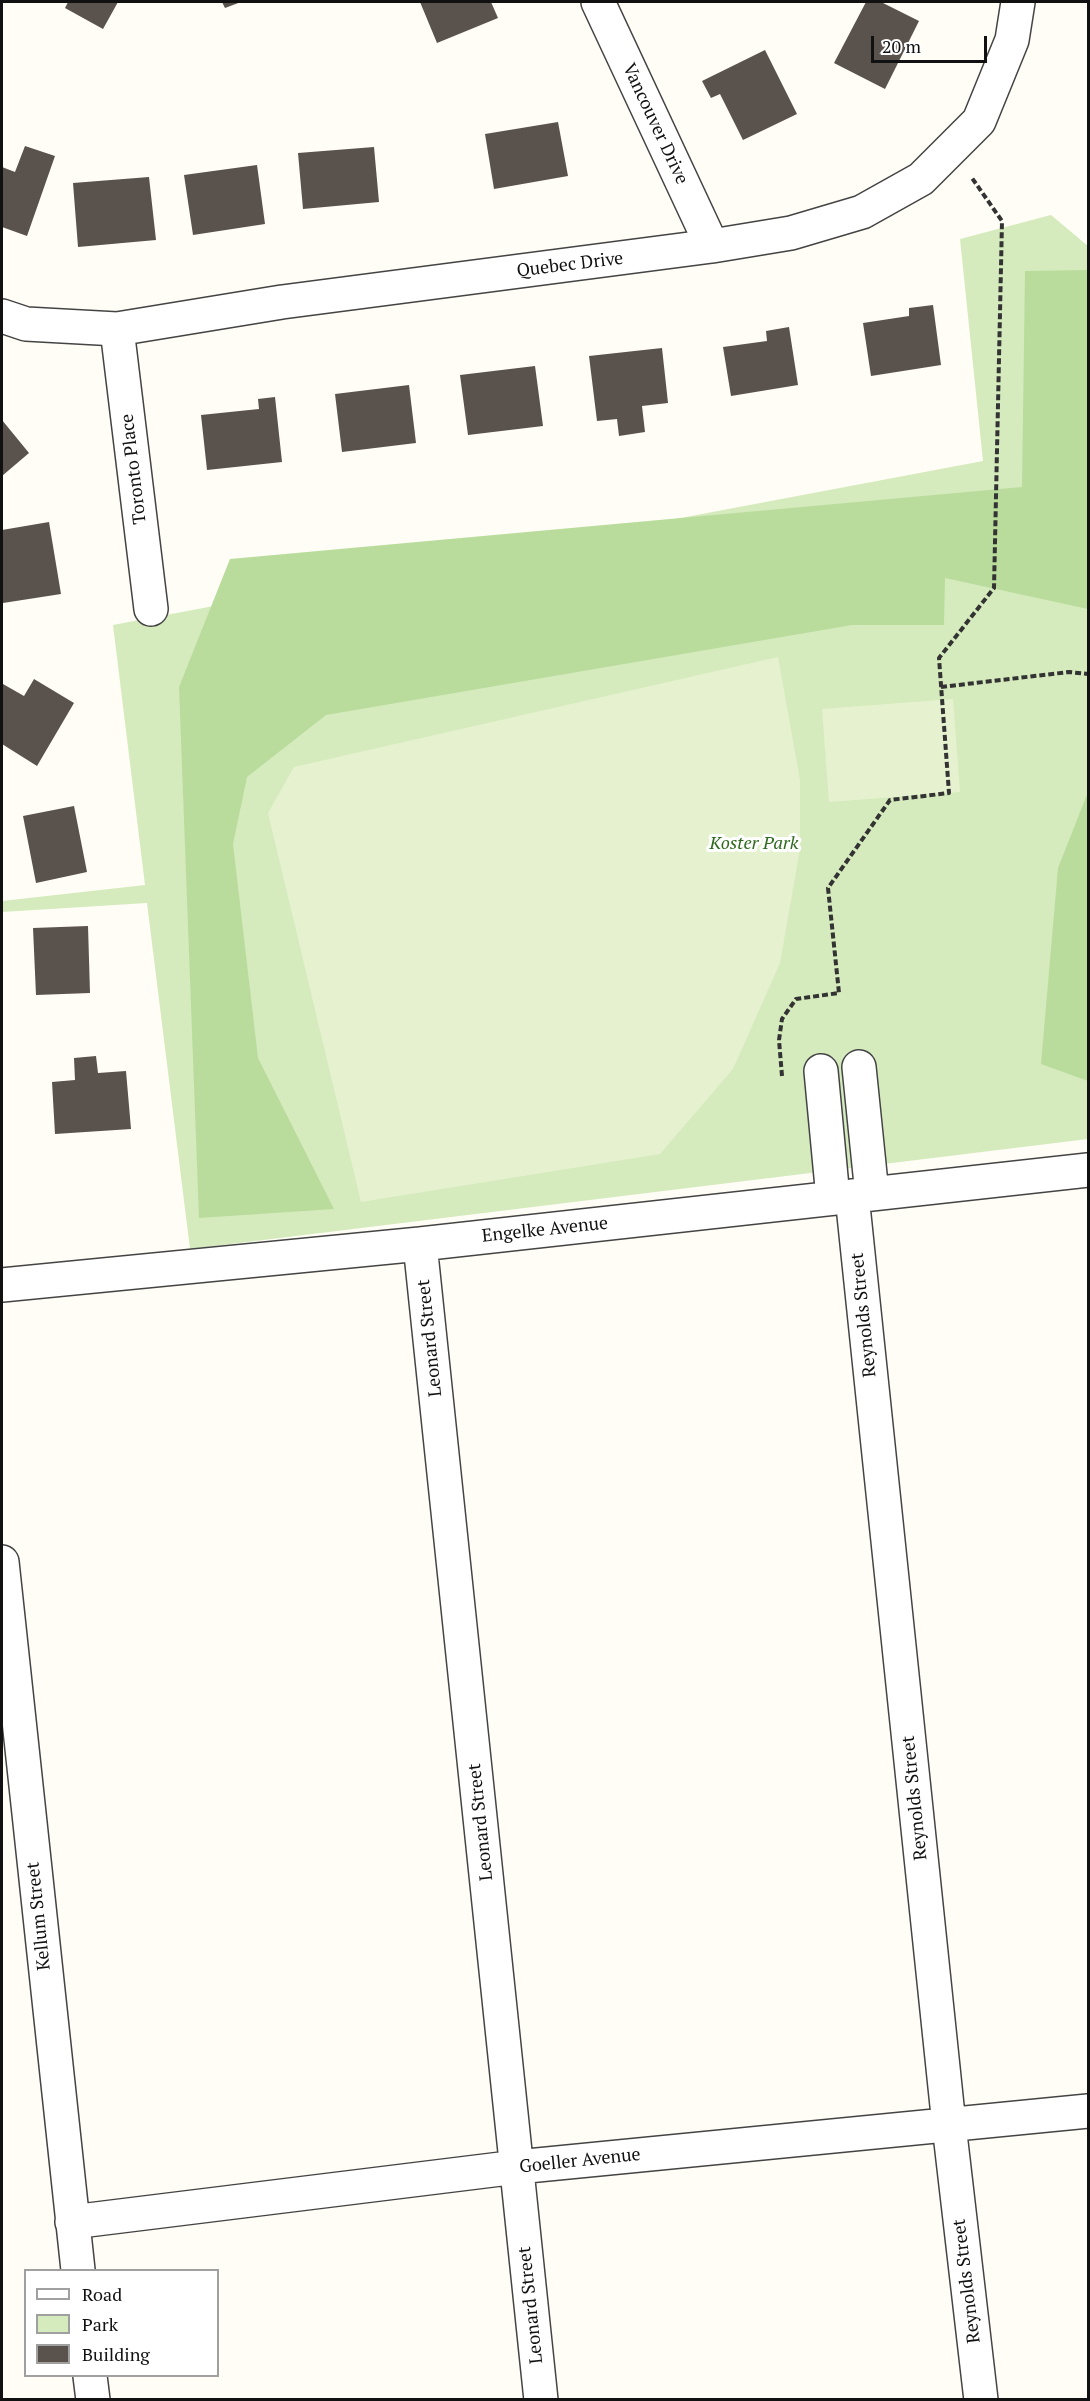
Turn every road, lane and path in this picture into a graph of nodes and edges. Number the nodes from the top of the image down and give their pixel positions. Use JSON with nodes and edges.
{"nodes":[{"id":1,"x":598,"y":2,"type":"edge"},
{"id":2,"x":1018,"y":2,"type":"edge"},
{"id":3,"x":952,"y":148,"type":"junction"},
{"id":4,"x":712,"y":246,"type":"junction"},
{"id":5,"x":2,"y":316,"type":"edge"},
{"id":6,"x":117,"y":329,"type":"junction"},
{"id":7,"x":151,"y":609,"type":"dead end"},
{"id":8,"x":1089,"y":674,"type":"edge"},
{"id":9,"x":941,"y":687,"type":"junction"},
{"id":10,"x":860,"y":1067,"type":"dead end"},
{"id":11,"x":821,"y":1071,"type":"dead end"},
{"id":12,"x":783,"y":1082,"type":"dead end"},
{"id":13,"x":1089,"y":1170,"type":"edge"},
{"id":14,"x":852,"y":1196,"type":"junction"},
{"id":15,"x":420,"y":1244,"type":"junction"},
{"id":16,"x":2,"y":1285,"type":"edge"},
{"id":17,"x":2,"y":1562,"type":"edge"},
{"id":18,"x":1089,"y":2111,"type":"edge"},
{"id":19,"x":949,"y":2125,"type":"junction"},
{"id":20,"x":517,"y":2167,"type":"junction"},
{"id":21,"x":72,"y":2222,"type":"junction"},
{"id":22,"x":78,"y":2269,"type":"edge"},
{"id":23,"x":90,"y":2377,"type":"edge"},
{"id":24,"x":93,"y":2400,"type":"edge"},
{"id":25,"x":541,"y":2400,"type":"edge"},
{"id":26,"x":981,"y":2400,"type":"edge"}],
"edges":[{"from":1,"to":4,"type":"street","name":"Vancouver Drive"},
{"from":2,"to":3,"type":"street","name":"Quebec Drive"},
{"from":3,"to":4,"type":"street","name":"Quebec Drive"},
{"from":3,"to":9,"type":"path"},
{"from":4,"to":6,"type":"street","name":"Quebec Drive"},
{"from":5,"to":6,"type":"street","name":"Quebec Drive"},
{"from":6,"to":7,"type":"street","name":"Toronto Place"},
{"from":8,"to":9,"type":"path"},
{"from":9,"to":12,"type":"path"},
{"from":10,"to":14,"type":"street"},
{"from":11,"to":14,"type":"street"},
{"from":13,"to":14,"type":"street","name":"Engelke Avenue"},
{"from":14,"to":15,"type":"street","name":"Engelke Avenue"},
{"from":14,"to":19,"type":"street","name":"Reynolds Street"},
{"from":15,"to":16,"type":"street","name":"Engelke Avenue"},
{"from":15,"to":20,"type":"street","name":"Leonard Street"},
{"from":17,"to":21,"type":"street","name":"Kellum Street"},
{"from":18,"to":19,"type":"street","name":"Goeller Avenue"},
{"from":19,"to":20,"type":"street","name":"Goeller Avenue"},
{"from":19,"to":26,"type":"street","name":"Reynolds Street"},
{"from":20,"to":21,"type":"street","name":"Goeller Avenue"},
{"from":20,"to":25,"type":"street","name":"Leonard Street"},
{"from":21,"to":22,"type":"street","name":"Kellum Street"},
{"from":23,"to":24,"type":"street"}]}
